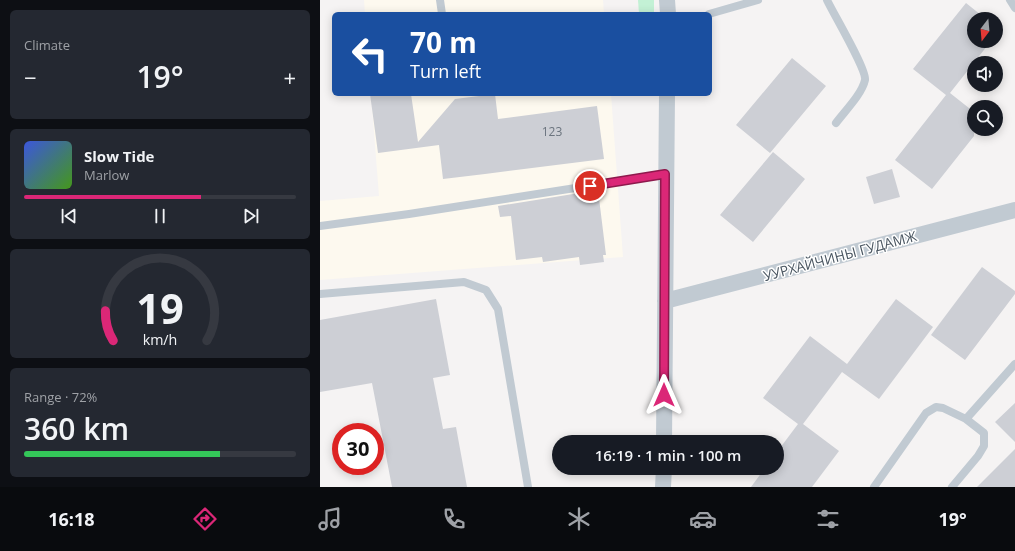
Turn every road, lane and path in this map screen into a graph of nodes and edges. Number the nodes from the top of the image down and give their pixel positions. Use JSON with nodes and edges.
{"nodes":[{"id":1,"x":440,"y":0,"type":"edge"},
{"id":2,"x":668,"y":0,"type":"edge"},
{"id":3,"x":758,"y":0,"type":"edge"},
{"id":4,"x":827,"y":0,"type":"edge"},
{"id":5,"x":1010,"y":0,"type":"edge"},
{"id":6,"x":1015,"y":8,"type":"edge"},
{"id":7,"x":442,"y":12,"type":"edge"},
{"id":8,"x":668,"y":12,"type":"edge"},
{"id":9,"x":712,"y":13,"type":"edge"},
{"id":10,"x":667,"y":96,"type":"edge"},
{"id":11,"x":836,"y":123,"type":"dead end"},
{"id":12,"x":665,"y":174,"type":"junction"},
{"id":13,"x":1015,"y":210,"type":"edge"},
{"id":14,"x":320,"y":226,"type":"edge"},
{"id":15,"x":320,"y":294,"type":"edge"},
{"id":16,"x":665,"y":301,"type":"junction"},
{"id":17,"x":1015,"y":364,"type":"edge"},
{"id":18,"x":966,"y":419,"type":"junction"},
{"id":19,"x":664,"y":435,"type":"edge"},
{"id":20,"x":664,"y":475,"type":"edge"},
{"id":21,"x":528,"y":487,"type":"edge"},
{"id":22,"x":664,"y":487,"type":"edge"},
{"id":23,"x":874,"y":487,"type":"edge"},
{"id":24,"x":952,"y":487,"type":"edge"}],
"edges":[{"from":1,"to":7,"type":"lane"},
{"from":2,"to":8,"type":"street"},
{"from":3,"to":9,"type":"lane"},
{"from":4,"to":11,"type":"lane"},
{"from":5,"to":6,"type":"lane"},
{"from":10,"to":12,"type":"street"},
{"from":12,"to":14,"type":"lane"},
{"from":12,"to":16,"type":"street"},
{"from":13,"to":16,"type":"street","name":"УУРХАЙЧИНЫ ГУДАМЖ"},
{"from":15,"to":21,"type":"lane"},
{"from":16,"to":19,"type":"street"},
{"from":17,"to":18,"type":"lane"},
{"from":18,"to":23,"type":"lane"},
{"from":18,"to":24,"type":"lane"},
{"from":20,"to":22,"type":"street"}]}
